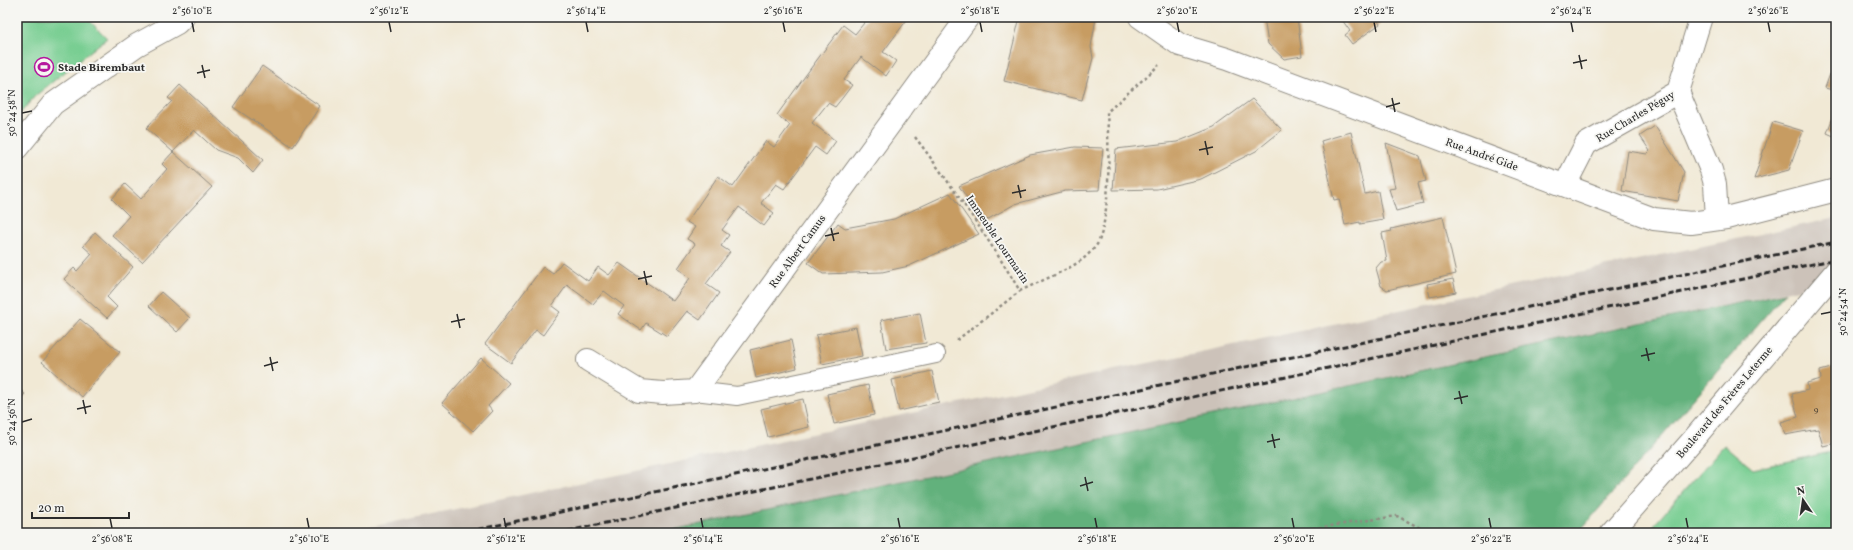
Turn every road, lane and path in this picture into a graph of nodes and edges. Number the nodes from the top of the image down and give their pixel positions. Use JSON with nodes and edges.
{"nodes":[{"id":1,"x":183,"y":17,"type":"edge"},
{"id":2,"x":968,"y":17,"type":"edge"},
{"id":3,"x":1140,"y":17,"type":"edge"},
{"id":4,"x":1701,"y":17,"type":"edge"},
{"id":5,"x":1180,"y":45,"type":"junction"},
{"id":6,"x":1678,"y":92,"type":"junction"},
{"id":7,"x":897,"y":113,"type":"junction"},
{"id":8,"x":17,"y":148,"type":"edge"},
{"id":9,"x":1565,"y":185,"type":"junction"},
{"id":10,"x":1836,"y":190,"type":"edge"},
{"id":11,"x":1717,"y":219,"type":"junction"},
{"id":12,"x":1836,"y":271,"type":"edge"},
{"id":13,"x":1020,"y":291,"type":"junction"},
{"id":14,"x":936,"y":354,"type":"joint"},
{"id":15,"x":588,"y":360,"type":"dead end"},
{"id":16,"x":695,"y":391,"type":"junction"},
{"id":17,"x":1283,"y":533,"type":"edge"},
{"id":18,"x":1430,"y":533,"type":"edge"},
{"id":19,"x":1611,"y":533,"type":"edge"}],
"edges":[{"from":1,"to":8,"type":"street"},
{"from":2,"to":7,"type":"street","name":"Rue Albert Camus"},
{"from":3,"to":5,"type":"street","name":"Rue André Gide"},
{"from":4,"to":6,"type":"street","name":"Rue Charles Péguy"},
{"from":5,"to":9,"type":"street","name":"Rue André Gide"},
{"from":5,"to":13,"type":"path","name":"Immeuble Lourmarin"},
{"from":6,"to":9,"type":"street","name":"Rue Charles Péguy"},
{"from":6,"to":11,"type":"street"},
{"from":7,"to":13,"type":"path","name":"Immeuble Lourmarin"},
{"from":7,"to":16,"type":"street","name":"Rue Albert Camus"},
{"from":9,"to":11,"type":"street","name":"Rue André Gide"},
{"from":10,"to":11,"type":"street","name":"Rue André Gide"},
{"from":12,"to":19,"type":"street","name":"Boulevard des Frères Leterme"},
{"from":13,"to":14,"type":"path"},
{"from":14,"to":16,"type":"lane"},
{"from":15,"to":16,"type":"street"},
{"from":17,"to":18,"type":"path"}]}
